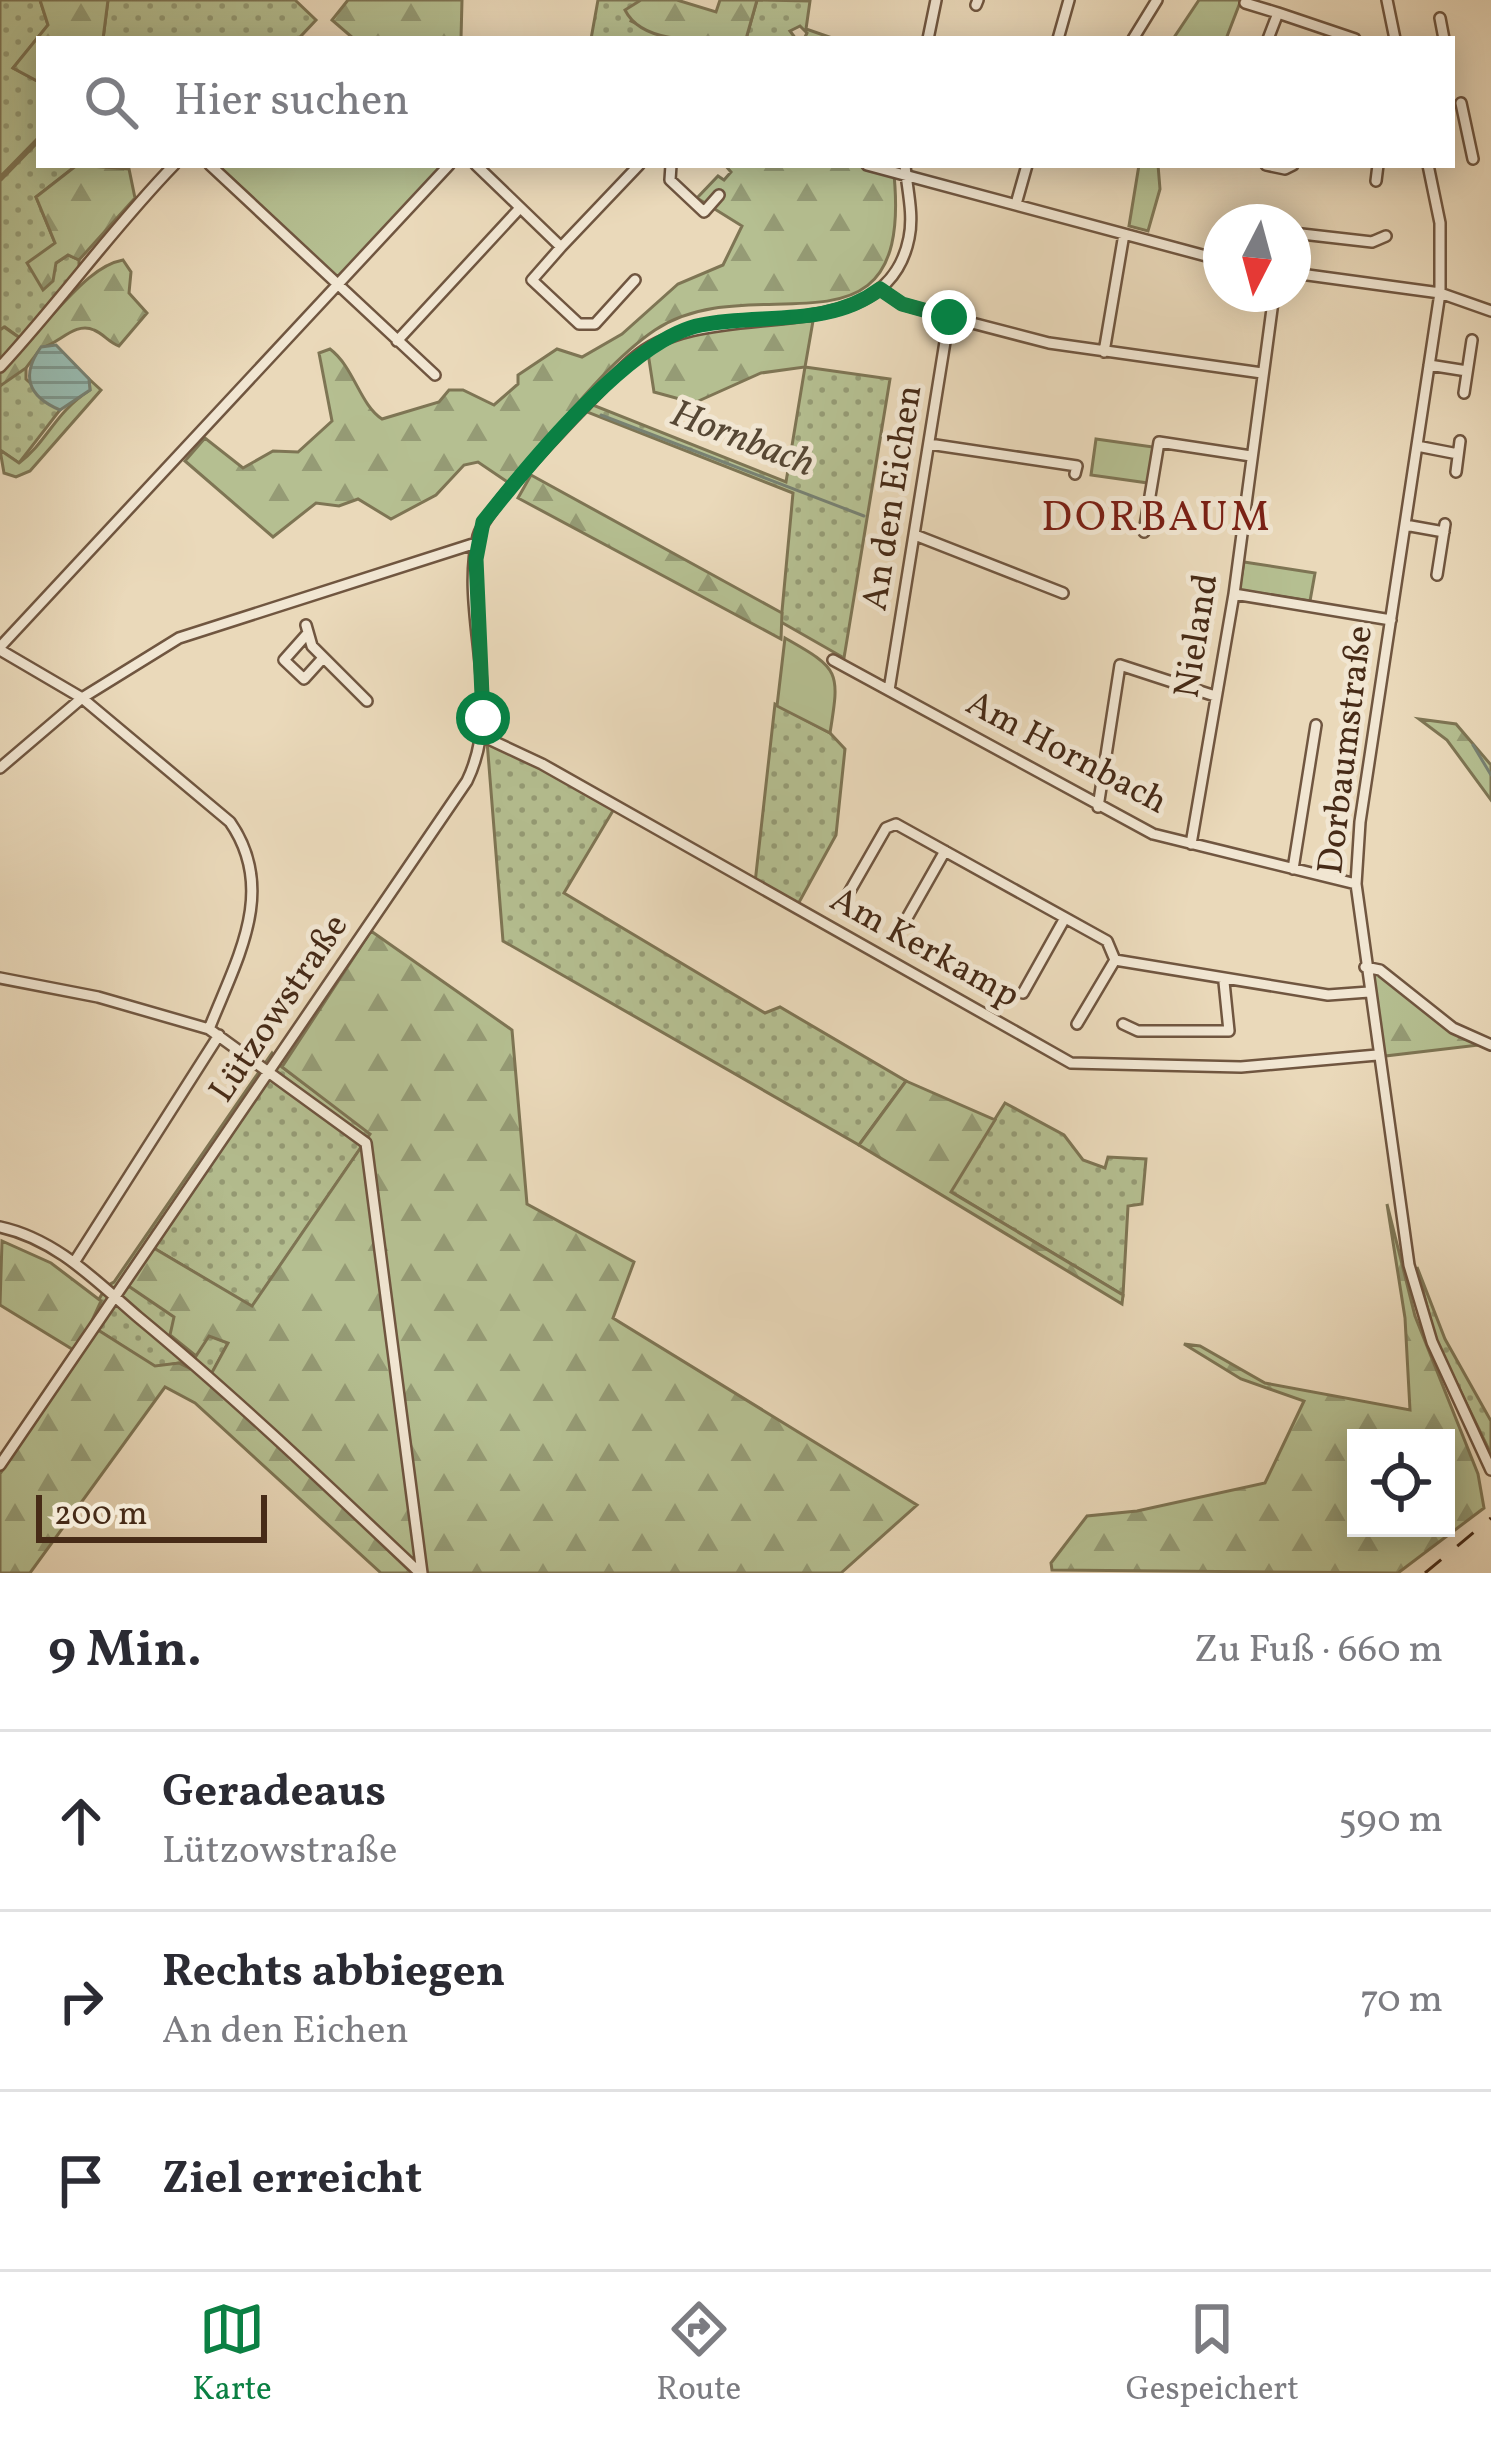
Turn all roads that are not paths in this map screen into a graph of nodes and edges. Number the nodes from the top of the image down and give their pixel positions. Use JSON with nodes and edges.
{"nodes":[{"id":1,"x":936,"y":0,"type":"edge"},
{"id":2,"x":1070,"y":0,"type":"edge"},
{"id":3,"x":1157,"y":0,"type":"edge"},
{"id":4,"x":1388,"y":0,"type":"edge"},
{"id":5,"x":1245,"y":2,"type":"edge"},
{"id":6,"x":1278,"y":13,"type":"junction"},
{"id":7,"x":1440,"y":18,"type":"dead end"},
{"id":8,"x":929,"y":36,"type":"edge"},
{"id":9,"x":1059,"y":36,"type":"edge"},
{"id":10,"x":1135,"y":36,"type":"edge"},
{"id":11,"x":1269,"y":36,"type":"edge"},
{"id":12,"x":1334,"y":36,"type":"edge"},
{"id":13,"x":1394,"y":36,"type":"edge"},
{"id":14,"x":1444,"y":36,"type":"edge"},
{"id":15,"x":1461,"y":104,"type":"dead end"},
{"id":16,"x":1457,"y":119,"type":"edge"},
{"id":17,"x":1472,"y":158,"type":"dead end"},
{"id":18,"x":171,"y":168,"type":"edge"},
{"id":19,"x":213,"y":168,"type":"edge"},
{"id":20,"x":446,"y":168,"type":"edge"},
{"id":21,"x":479,"y":168,"type":"edge"},
{"id":22,"x":636,"y":168,"type":"edge"},
{"id":23,"x":671,"y":168,"type":"edge"},
{"id":24,"x":1026,"y":168,"type":"edge"},
{"id":25,"x":1378,"y":168,"type":"edge"},
{"id":26,"x":1429,"y":168,"type":"edge"},
{"id":27,"x":906,"y":170,"type":"edge"},
{"id":28,"x":1376,"y":181,"type":"dead end"},
{"id":29,"x":719,"y":195,"type":"dead end"},
{"id":30,"x":1016,"y":204,"type":"junction"},
{"id":31,"x":520,"y":208,"type":"junction"},
{"id":32,"x":1124,"y":234,"type":"junction"},
{"id":33,"x":1311,"y":235,"type":"edge"},
{"id":34,"x":1386,"y":236,"type":"dead end"},
{"id":35,"x":562,"y":247,"type":"junction"},
{"id":36,"x":1203,"y":255,"type":"edge"},
{"id":37,"x":1311,"y":275,"type":"edge"},
{"id":38,"x":635,"y":280,"type":"dead end"},
{"id":39,"x":337,"y":286,"type":"junction"},
{"id":40,"x":880,"y":289,"type":"junction"},
{"id":41,"x":1440,"y":293,"type":"junction"},
{"id":42,"x":1491,"y":311,"type":"edge"},
{"id":43,"x":1271,"y":312,"type":"edge"},
{"id":44,"x":949,"y":317,"type":"junction"},
{"id":45,"x":1472,"y":340,"type":"dead end"},
{"id":46,"x":397,"y":341,"type":"junction"},
{"id":47,"x":1104,"y":352,"type":"junction"},
{"id":48,"x":1429,"y":365,"type":"junction"},
{"id":49,"x":0,"y":367,"type":"edge"},
{"id":50,"x":1467,"y":371,"type":"junction"},
{"id":51,"x":1262,"y":373,"type":"junction"},
{"id":52,"x":435,"y":375,"type":"dead end"},
{"id":53,"x":1464,"y":392,"type":"dead end"},
{"id":54,"x":929,"y":444,"type":"junction"},
{"id":55,"x":1417,"y":446,"type":"junction"},
{"id":56,"x":1251,"y":456,"type":"junction"},
{"id":57,"x":1456,"y":472,"type":"dead end"},
{"id":58,"x":1075,"y":474,"type":"dead end"},
{"id":59,"x":1405,"y":525,"type":"junction"},
{"id":60,"x":1144,"y":532,"type":"dead end"},
{"id":61,"x":915,"y":535,"type":"junction"},
{"id":62,"x":476,"y":543,"type":"junction"},
{"id":63,"x":1437,"y":575,"type":"dead end"},
{"id":64,"x":1063,"y":593,"type":"dead end"},
{"id":65,"x":1234,"y":594,"type":"junction"},
{"id":66,"x":1391,"y":620,"type":"junction"},
{"id":67,"x":0,"y":649,"type":"edge"},
{"id":68,"x":323,"y":658,"type":"junction"},
{"id":69,"x":833,"y":660,"type":"dead end"},
{"id":70,"x":889,"y":690,"type":"junction"},
{"id":71,"x":1216,"y":696,"type":"junction"},
{"id":72,"x":82,"y":698,"type":"junction"},
{"id":73,"x":367,"y":701,"type":"dead end"},
{"id":74,"x":1316,"y":725,"type":"dead end"},
{"id":75,"x":482,"y":736,"type":"junction"},
{"id":76,"x":0,"y":768,"type":"edge"},
{"id":77,"x":1098,"y":807,"type":"junction"},
{"id":78,"x":1191,"y":844,"type":"junction"},
{"id":79,"x":945,"y":851,"type":"junction"},
{"id":80,"x":1293,"y":869,"type":"junction"},
{"id":81,"x":1356,"y":884,"type":"junction"},
{"id":82,"x":847,"y":896,"type":"dead end"},
{"id":83,"x":1065,"y":918,"type":"junction"},
{"id":84,"x":903,"y":925,"type":"dead end"},
{"id":85,"x":1114,"y":960,"type":"junction"},
{"id":86,"x":1365,"y":967,"type":"junction"},
{"id":87,"x":0,"y":978,"type":"edge"},
{"id":88,"x":1224,"y":982,"type":"junction"},
{"id":89,"x":1369,"y":992,"type":"junction"},
{"id":90,"x":1023,"y":993,"type":"dead end"},
{"id":91,"x":1077,"y":1024,"type":"dead end"},
{"id":92,"x":1124,"y":1024,"type":"dead end"},
{"id":93,"x":214,"y":1032,"type":"junction"},
{"id":94,"x":1491,"y":1045,"type":"edge"},
{"id":95,"x":1377,"y":1055,"type":"junction"},
{"id":96,"x":270,"y":1069,"type":"junction"},
{"id":97,"x":0,"y":1227,"type":"edge"},
{"id":98,"x":75,"y":1261,"type":"junction"},
{"id":99,"x":115,"y":1297,"type":"junction"},
{"id":100,"x":0,"y":1465,"type":"edge"},
{"id":101,"x":1491,"y":1470,"type":"edge"},
{"id":102,"x":421,"y":1573,"type":"edge"}],
"edges":[{"from":1,"to":8,"type":"street"},
{"from":2,"to":9,"type":"street"},
{"from":3,"to":10,"type":"street"},
{"from":4,"to":13,"type":"street"},
{"from":5,"to":6,"type":"street"},
{"from":6,"to":11,"type":"street"},
{"from":6,"to":12,"type":"street"},
{"from":7,"to":14,"type":"street"},
{"from":15,"to":16,"type":"street"},
{"from":16,"to":17,"type":"street"},
{"from":18,"to":49,"type":"street"},
{"from":19,"to":39,"type":"street"},
{"from":20,"to":39,"type":"street"},
{"from":21,"to":31,"type":"street"},
{"from":22,"to":35,"type":"street"},
{"from":23,"to":29,"type":"street"},
{"from":24,"to":30,"type":"street"},
{"from":25,"to":28,"type":"street"},
{"from":26,"to":41,"type":"street","name":"Dorbaumstraße"},
{"from":27,"to":30,"type":"street"},
{"from":27,"to":40,"type":"street"},
{"from":30,"to":32,"type":"street"},
{"from":31,"to":35,"type":"street"},
{"from":31,"to":46,"type":"street"},
{"from":32,"to":36,"type":"street"},
{"from":32,"to":47,"type":"street"},
{"from":33,"to":34,"type":"street"},
{"from":35,"to":38,"type":"street"},
{"from":37,"to":41,"type":"street"},
{"from":39,"to":46,"type":"street"},
{"from":39,"to":67,"type":"street"},
{"from":40,"to":44,"type":"street"},
{"from":40,"to":62,"type":"street"},
{"from":41,"to":42,"type":"street"},
{"from":41,"to":48,"type":"street","name":"Dorbaumstraße"},
{"from":43,"to":51,"type":"street","name":"Nieland"},
{"from":44,"to":47,"type":"street"},
{"from":44,"to":54,"type":"street","name":"An den Eichen"},
{"from":45,"to":50,"type":"street"},
{"from":46,"to":52,"type":"street"},
{"from":47,"to":51,"type":"street"},
{"from":48,"to":50,"type":"street"},
{"from":48,"to":55,"type":"street","name":"Dorbaumstraße"},
{"from":50,"to":53,"type":"street"},
{"from":51,"to":56,"type":"street","name":"Nieland"},
{"from":54,"to":58,"type":"street"},
{"from":54,"to":61,"type":"street","name":"An den Eichen"},
{"from":55,"to":57,"type":"street"},
{"from":55,"to":59,"type":"street","name":"Dorbaumstraße"},
{"from":56,"to":60,"type":"street"},
{"from":56,"to":65,"type":"street","name":"Nieland"},
{"from":59,"to":63,"type":"street"},
{"from":59,"to":66,"type":"street","name":"Dorbaumstraße"},
{"from":61,"to":64,"type":"street"},
{"from":61,"to":70,"type":"street","name":"An den Eichen"},
{"from":62,"to":72,"type":"street"},
{"from":62,"to":75,"type":"street","name":"Lützowstraße"},
{"from":65,"to":66,"type":"street"},
{"from":65,"to":71,"type":"street","name":"Nieland"},
{"from":66,"to":81,"type":"street","name":"Dorbaumstraße"},
{"from":67,"to":72,"type":"street"},
{"from":68,"to":68,"type":"street"},
{"from":68,"to":73,"type":"street"},
{"from":69,"to":70,"type":"street","name":"Am Hornbach"},
{"from":70,"to":77,"type":"street","name":"Am Hornbach"},
{"from":71,"to":77,"type":"street"},
{"from":71,"to":78,"type":"street","name":"Nieland"},
{"from":72,"to":76,"type":"street"},
{"from":72,"to":93,"type":"street"},
{"from":74,"to":80,"type":"street"},
{"from":75,"to":95,"type":"street","name":"Am Kerkamp"},
{"from":75,"to":96,"type":"street","name":"Lützowstraße"},
{"from":77,"to":78,"type":"street","name":"Am Hornbach"},
{"from":78,"to":80,"type":"street","name":"Am Hornbach"},
{"from":79,"to":82,"type":"street"},
{"from":79,"to":83,"type":"street"},
{"from":79,"to":84,"type":"street"},
{"from":80,"to":81,"type":"street","name":"Am Hornbach"},
{"from":81,"to":86,"type":"street","name":"Dorbaumstraße"},
{"from":83,"to":85,"type":"street"},
{"from":83,"to":90,"type":"street"},
{"from":85,"to":88,"type":"street"},
{"from":85,"to":91,"type":"street"},
{"from":86,"to":89,"type":"street","name":"Dorbaumstraße"},
{"from":86,"to":94,"type":"street"},
{"from":87,"to":93,"type":"street"},
{"from":88,"to":89,"type":"street"},
{"from":88,"to":92,"type":"street"},
{"from":89,"to":95,"type":"street","name":"Dorbaumstraße"},
{"from":93,"to":96,"type":"street"},
{"from":93,"to":98,"type":"street"},
{"from":95,"to":101,"type":"street","name":"Dorbaumstraße"},
{"from":96,"to":99,"type":"street","name":"Lützowstraße"},
{"from":96,"to":102,"type":"street"},
{"from":97,"to":98,"type":"street"},
{"from":98,"to":99,"type":"street"},
{"from":99,"to":100,"type":"street","name":"Lützowstraße"},
{"from":99,"to":102,"type":"street"}]}
